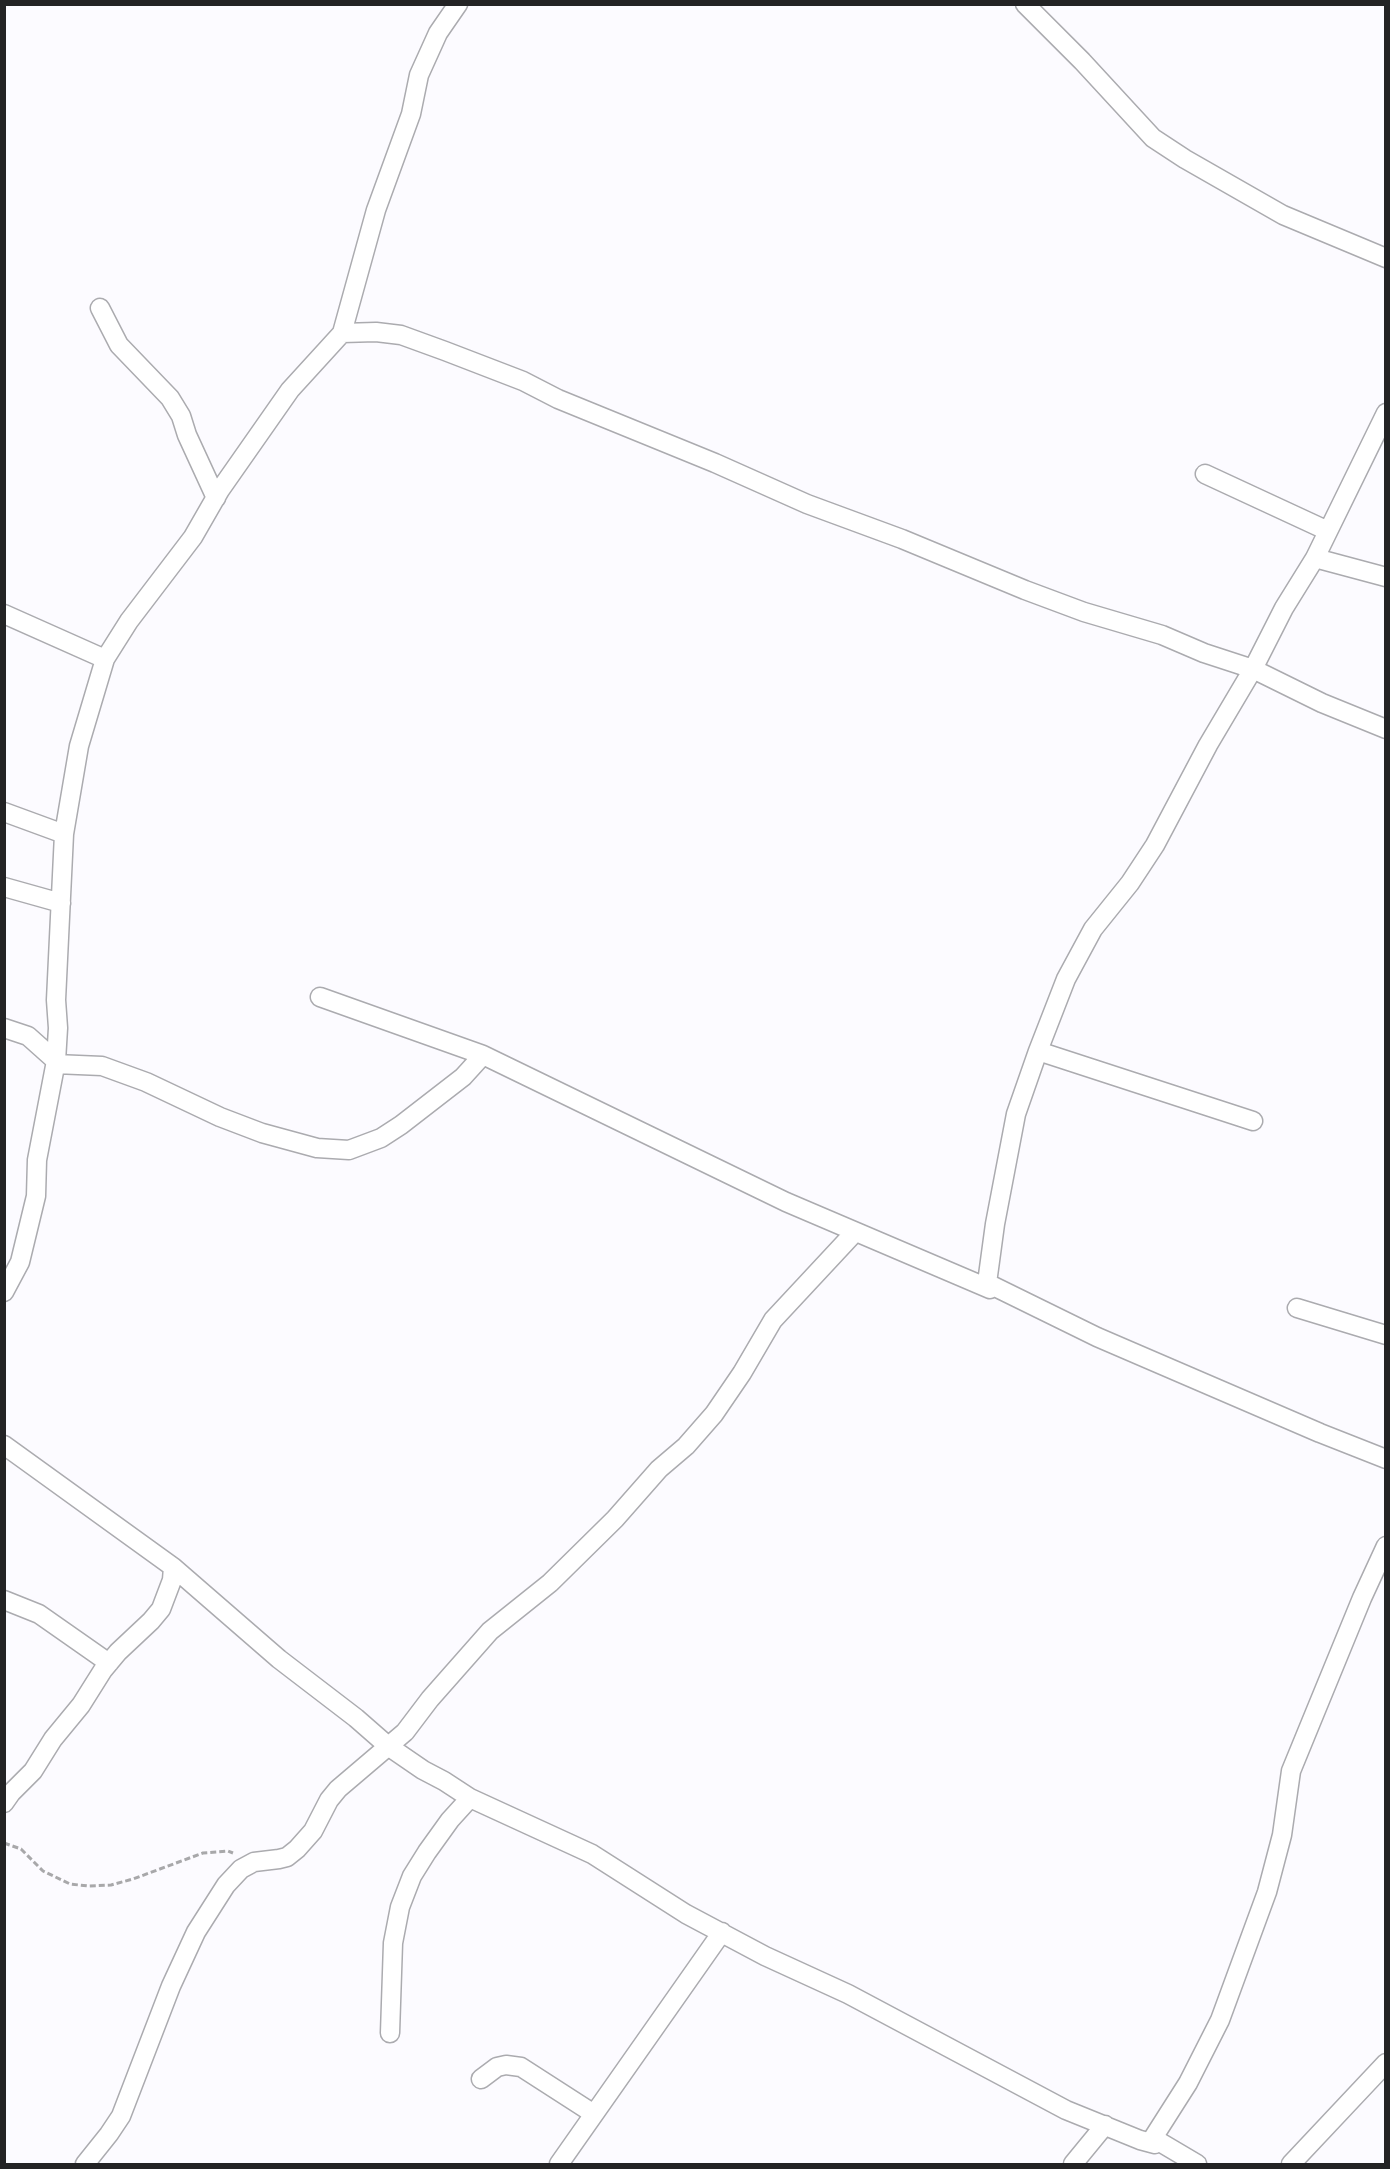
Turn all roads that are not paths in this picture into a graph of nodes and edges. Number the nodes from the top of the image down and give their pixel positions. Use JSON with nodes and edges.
{"nodes":[{"id":1,"x":458,"y":4,"type":"edge"},
{"id":2,"x":1025,"y":4,"type":"edge"},
{"id":3,"x":1386,"y":258,"type":"edge"},
{"id":4,"x":100,"y":308,"type":"dead end"},
{"id":5,"x":342,"y":333,"type":"junction"},
{"id":6,"x":1386,"y":413,"type":"edge"},
{"id":7,"x":1204,"y":474,"type":"dead end"},
{"id":8,"x":216,"y":498,"type":"junction"},
{"id":9,"x":1328,"y":531,"type":"junction"},
{"id":10,"x":1315,"y":558,"type":"junction"},
{"id":11,"x":1386,"y":577,"type":"edge"},
{"id":12,"x":4,"y":614,"type":"edge"},
{"id":13,"x":105,"y":659,"type":"junction"},
{"id":14,"x":1253,"y":669,"type":"junction"},
{"id":15,"x":1386,"y":729,"type":"edge"},
{"id":16,"x":4,"y":812,"type":"edge"},
{"id":17,"x":64,"y":834,"type":"junction"},
{"id":18,"x":4,"y":887,"type":"edge"},
{"id":19,"x":62,"y":903,"type":"junction"},
{"id":20,"x":320,"y":997,"type":"dead end"},
{"id":21,"x":4,"y":1028,"type":"edge"},
{"id":22,"x":58,"y":1028,"type":"junction"},
{"id":23,"x":28,"y":1036,"type":"junction"},
{"id":24,"x":1038,"y":1051,"type":"junction"},
{"id":25,"x":483,"y":1055,"type":"junction"},
{"id":26,"x":55,"y":1062,"type":"junction"},
{"id":27,"x":1253,"y":1121,"type":"dead end"},
{"id":28,"x":855,"y":1232,"type":"junction"},
{"id":29,"x":987,"y":1283,"type":"junction"},
{"id":30,"x":4,"y":1292,"type":"edge"},
{"id":31,"x":1297,"y":1308,"type":"dead end"},
{"id":32,"x":1386,"y":1335,"type":"edge"},
{"id":33,"x":4,"y":1445,"type":"edge"},
{"id":34,"x":1386,"y":1459,"type":"edge"},
{"id":35,"x":1386,"y":1546,"type":"edge"},
{"id":36,"x":173,"y":1567,"type":"junction"},
{"id":37,"x":4,"y":1600,"type":"edge"},
{"id":38,"x":109,"y":1663,"type":"junction"},
{"id":39,"x":388,"y":1746,"type":"junction"},
{"id":40,"x":470,"y":1798,"type":"junction"},
{"id":41,"x":4,"y":1803,"type":"edge"},
{"id":42,"x":722,"y":1932,"type":"junction"},
{"id":43,"x":390,"y":2032,"type":"dead end"},
{"id":44,"x":1386,"y":2063,"type":"edge"},
{"id":45,"x":481,"y":2079,"type":"dead end"},
{"id":46,"x":594,"y":2114,"type":"junction"},
{"id":47,"x":1105,"y":2125,"type":"junction"},
{"id":48,"x":1153,"y":2138,"type":"junction"},
{"id":49,"x":85,"y":2164,"type":"edge"},
{"id":50,"x":559,"y":2164,"type":"edge"},
{"id":51,"x":1073,"y":2164,"type":"edge"},
{"id":52,"x":1197,"y":2164,"type":"edge"},
{"id":53,"x":1291,"y":2164,"type":"edge"}],
"edges":[{"from":1,"to":5,"type":"street"},
{"from":2,"to":3,"type":"street"},
{"from":4,"to":8,"type":"street"},
{"from":5,"to":8,"type":"street"},
{"from":5,"to":14,"type":"street"},
{"from":6,"to":9,"type":"street"},
{"from":7,"to":9,"type":"street"},
{"from":8,"to":13,"type":"street"},
{"from":9,"to":10,"type":"street"},
{"from":10,"to":11,"type":"street"},
{"from":10,"to":14,"type":"street"},
{"from":12,"to":13,"type":"street"},
{"from":13,"to":17,"type":"street"},
{"from":14,"to":15,"type":"street"},
{"from":14,"to":24,"type":"street"},
{"from":16,"to":17,"type":"street"},
{"from":17,"to":19,"type":"street"},
{"from":18,"to":19,"type":"street"},
{"from":19,"to":22,"type":"street"},
{"from":20,"to":25,"type":"street"},
{"from":21,"to":23,"type":"street"},
{"from":22,"to":23,"type":"street"},
{"from":22,"to":26,"type":"street"},
{"from":23,"to":26,"type":"street"},
{"from":24,"to":27,"type":"street"},
{"from":24,"to":29,"type":"street"},
{"from":25,"to":26,"type":"street"},
{"from":25,"to":28,"type":"street"},
{"from":26,"to":30,"type":"street"},
{"from":28,"to":29,"type":"street"},
{"from":28,"to":39,"type":"street"},
{"from":29,"to":34,"type":"street"},
{"from":31,"to":32,"type":"street"},
{"from":33,"to":36,"type":"street"},
{"from":35,"to":48,"type":"street"},
{"from":36,"to":38,"type":"street"},
{"from":36,"to":39,"type":"street"},
{"from":37,"to":38,"type":"street"},
{"from":38,"to":41,"type":"street"},
{"from":39,"to":40,"type":"street"},
{"from":39,"to":49,"type":"street"},
{"from":40,"to":42,"type":"street"},
{"from":40,"to":43,"type":"street"},
{"from":42,"to":46,"type":"street"},
{"from":42,"to":47,"type":"street"},
{"from":44,"to":53,"type":"street"},
{"from":45,"to":46,"type":"street"},
{"from":46,"to":50,"type":"street"},
{"from":47,"to":48,"type":"street"},
{"from":47,"to":51,"type":"street"},
{"from":48,"to":52,"type":"street"}]}
